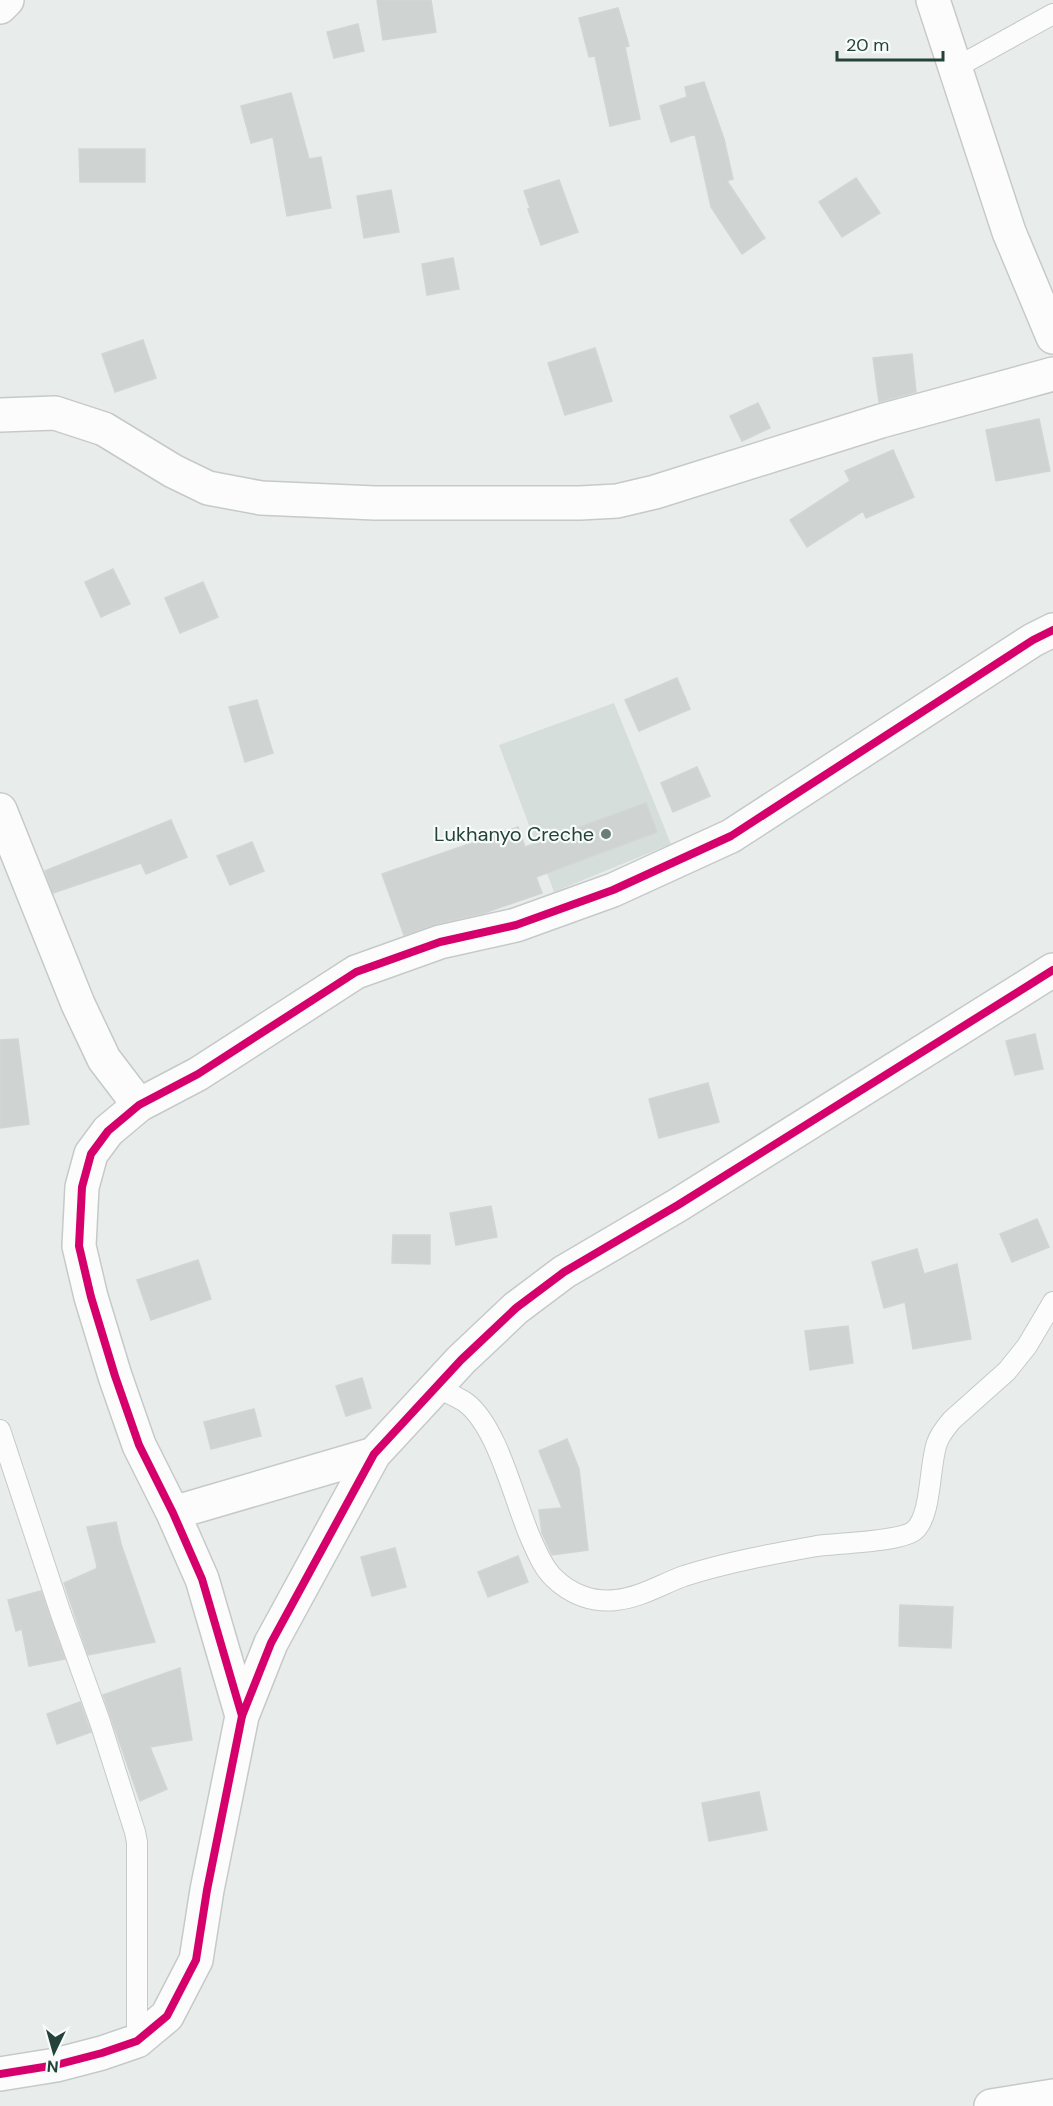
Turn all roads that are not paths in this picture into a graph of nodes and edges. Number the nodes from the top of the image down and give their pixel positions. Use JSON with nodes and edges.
{"nodes":[{"id":1,"x":7,"y":0,"type":"edge"},
{"id":2,"x":933,"y":0,"type":"edge"},
{"id":3,"x":0,"y":7,"type":"edge"},
{"id":4,"x":1053,"y":15,"type":"edge"},
{"id":5,"x":957,"y":67,"type":"junction"},
{"id":6,"x":1053,"y":337,"type":"edge"},
{"id":7,"x":1053,"y":374,"type":"edge"},
{"id":8,"x":0,"y":415,"type":"edge"},
{"id":9,"x":1053,"y":630,"type":"edge"},
{"id":10,"x":0,"y":810,"type":"edge"},
{"id":11,"x":1053,"y":970,"type":"edge"},
{"id":12,"x":139,"y":1105,"type":"junction"},
{"id":13,"x":1053,"y":1302,"type":"edge"},
{"id":14,"x":436,"y":1387,"type":"junction"},
{"id":15,"x":0,"y":1430,"type":"edge"},
{"id":16,"x":374,"y":1454,"type":"junction"},
{"id":17,"x":173,"y":1513,"type":"junction"},
{"id":18,"x":242,"y":1716,"type":"junction"},
{"id":19,"x":137,"y":2041,"type":"junction"},
{"id":20,"x":0,"y":2074,"type":"edge"},
{"id":21,"x":1053,"y":2096,"type":"edge"},
{"id":22,"x":991,"y":2106,"type":"edge"}],
"edges":[{"from":1,"to":3,"type":"street"},
{"from":2,"to":5,"type":"street"},
{"from":4,"to":5,"type":"lane"},
{"from":5,"to":6,"type":"street"},
{"from":7,"to":8,"type":"street"},
{"from":9,"to":12,"type":"street"},
{"from":10,"to":12,"type":"street"},
{"from":11,"to":14,"type":"street"},
{"from":12,"to":17,"type":"street"},
{"from":13,"to":14,"type":"lane"},
{"from":14,"to":16,"type":"street"},
{"from":15,"to":19,"type":"lane"},
{"from":16,"to":17,"type":"street"},
{"from":16,"to":18,"type":"street"},
{"from":17,"to":18,"type":"street"},
{"from":18,"to":19,"type":"street"},
{"from":19,"to":20,"type":"street"},
{"from":21,"to":22,"type":"street"}]}
